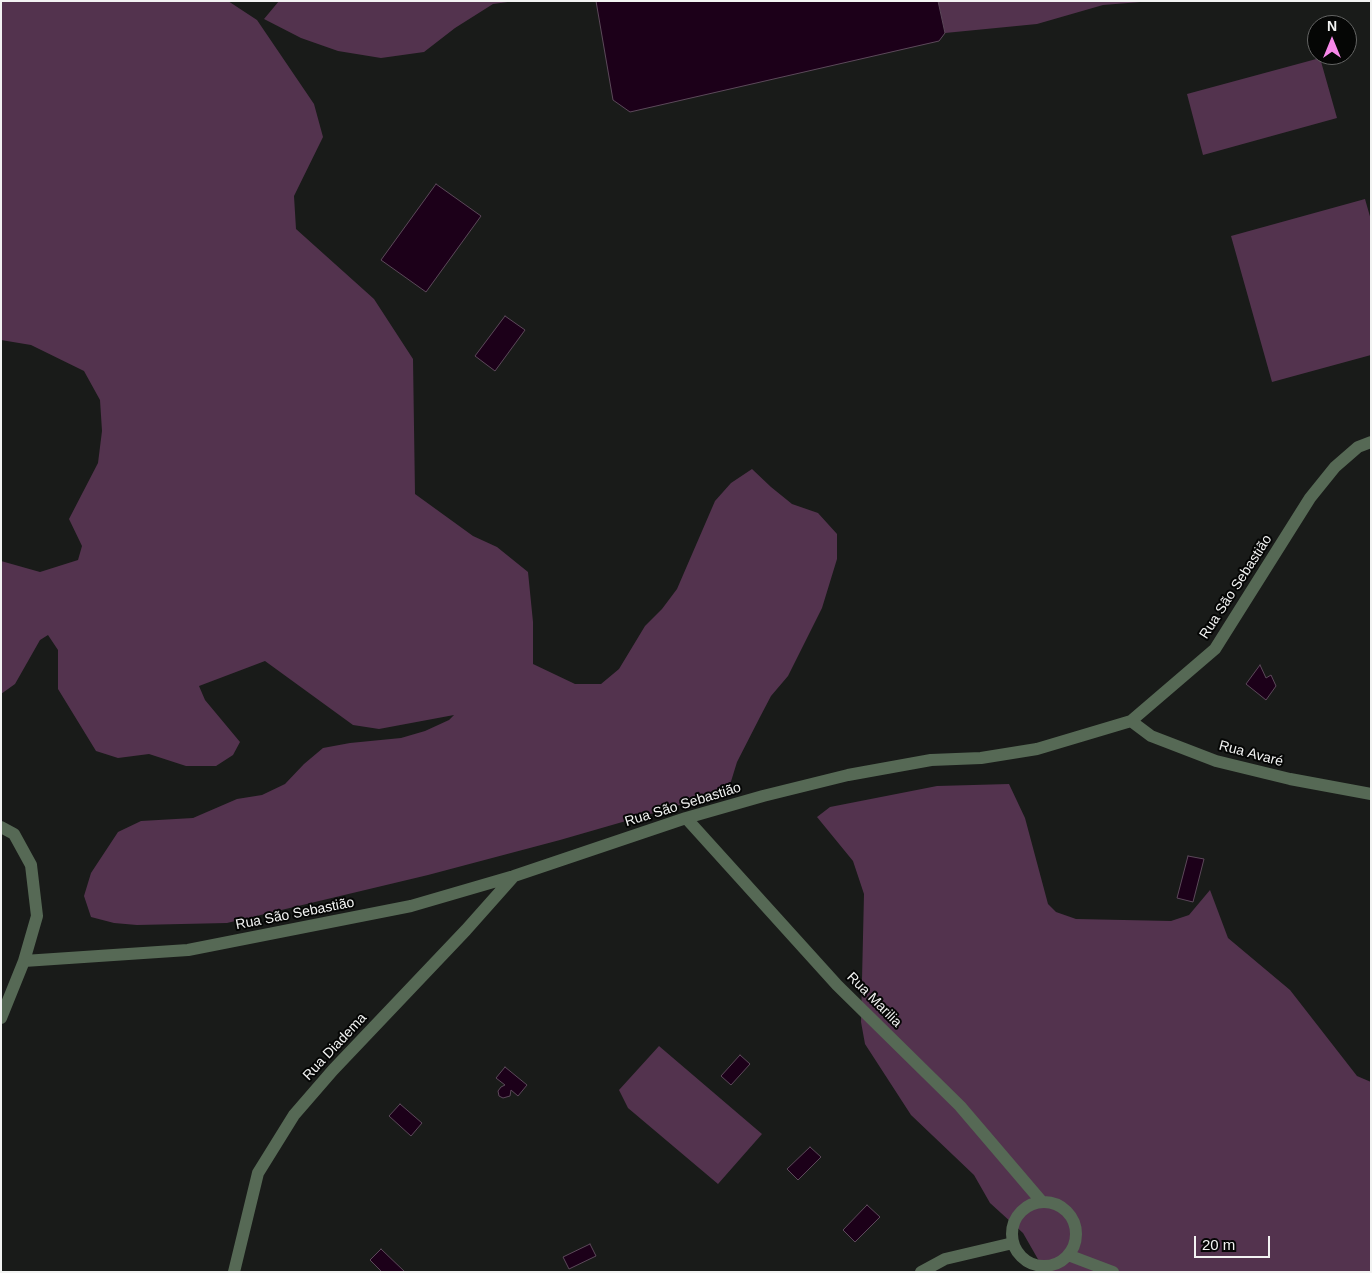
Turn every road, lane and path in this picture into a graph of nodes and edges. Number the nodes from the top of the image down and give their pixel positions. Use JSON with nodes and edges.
{"nodes":[{"id":1,"x":1371,"y":442,"type":"edge"},
{"id":2,"x":1131,"y":721,"type":"junction"},
{"id":3,"x":1371,"y":794,"type":"edge"},
{"id":4,"x":686,"y":818,"type":"junction"},
{"id":5,"x":1,"y":827,"type":"edge"},
{"id":6,"x":514,"y":876,"type":"junction"},
{"id":7,"x":24,"y":961,"type":"junction"},
{"id":8,"x":1,"y":1018,"type":"edge"},
{"id":9,"x":1042,"y":1202,"type":"junction"},
{"id":10,"x":1013,"y":1243,"type":"junction"},
{"id":11,"x":1068,"y":1255,"type":"junction"},
{"id":12,"x":1040,"y":1269,"type":"edge"},
{"id":13,"x":234,"y":1272,"type":"edge"},
{"id":14,"x":921,"y":1272,"type":"edge"},
{"id":15,"x":1113,"y":1272,"type":"edge"}],
"edges":[{"from":1,"to":2,"type":"street","name":"Rua São Sebastião"},
{"from":2,"to":3,"type":"street","name":"Rua Avaré"},
{"from":2,"to":4,"type":"street","name":"Rua São Sebastião"},
{"from":4,"to":6,"type":"street","name":"Rua São Sebastião"},
{"from":4,"to":9,"type":"street","name":"Rua Marilia"},
{"from":5,"to":7,"type":"street"},
{"from":6,"to":7,"type":"street","name":"Rua São Sebastião"},
{"from":6,"to":13,"type":"street","name":"Rua Diadema"},
{"from":7,"to":8,"type":"street"},
{"from":9,"to":10,"type":"street"},
{"from":9,"to":11,"type":"street"},
{"from":10,"to":12,"type":"street"},
{"from":10,"to":14,"type":"street"},
{"from":11,"to":12,"type":"street"},
{"from":11,"to":15,"type":"street"}]}
